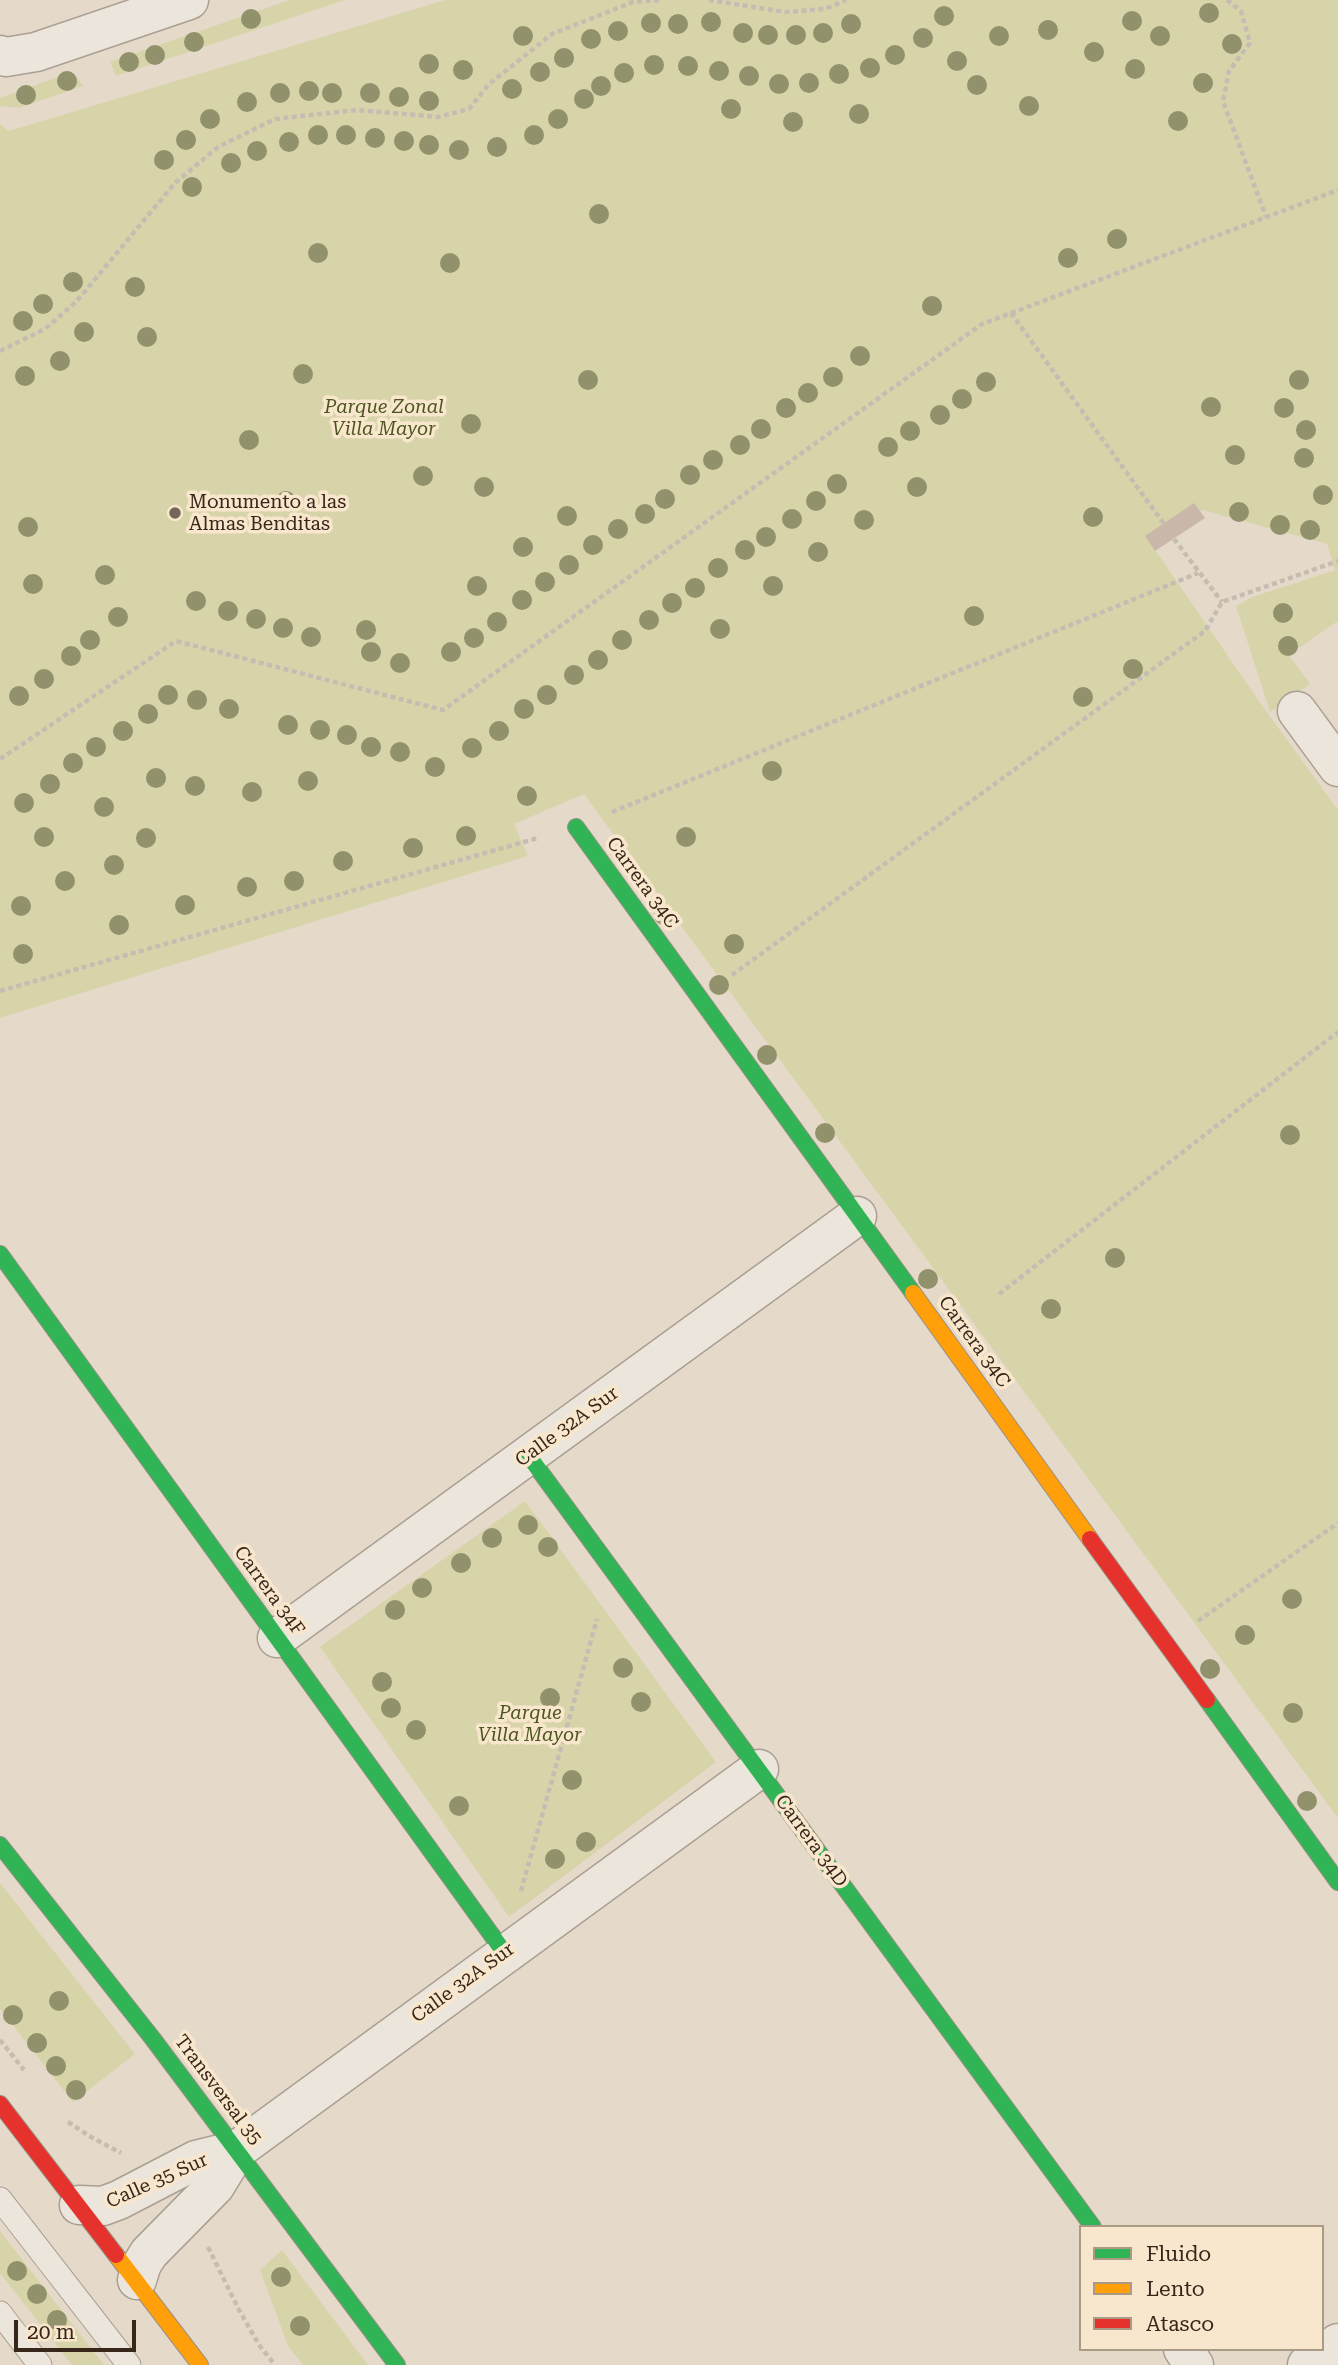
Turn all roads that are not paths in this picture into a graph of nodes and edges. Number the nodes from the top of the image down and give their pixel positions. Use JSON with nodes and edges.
{"nodes":[{"id":1,"x":189,"y":0,"type":"edge"},
{"id":2,"x":0,"y":55,"type":"edge"},
{"id":3,"x":1297,"y":711,"type":"dead end"},
{"id":4,"x":1338,"y":767,"type":"edge"},
{"id":5,"x":576,"y":827,"type":"dead end"},
{"id":6,"x":857,"y":1216,"type":"junction"},
{"id":7,"x":0,"y":1254,"type":"edge"},
{"id":8,"x":528,"y":1455,"type":"junction"},
{"id":9,"x":277,"y":1638,"type":"junction"},
{"id":10,"x":759,"y":1769,"type":"junction"},
{"id":11,"x":0,"y":1845,"type":"edge"},
{"id":12,"x":1338,"y":1882,"type":"edge"},
{"id":13,"x":504,"y":1952,"type":"junction"},
{"id":14,"x":0,"y":2104,"type":"edge"},
{"id":15,"x":237,"y":2150,"type":"junction"},
{"id":16,"x":0,"y":2199,"type":"edge"},
{"id":17,"x":79,"y":2206,"type":"junction"},
{"id":18,"x":1092,"y":2225,"type":"edge"},
{"id":19,"x":137,"y":2280,"type":"junction"},
{"id":20,"x":0,"y":2314,"type":"edge"},
{"id":21,"x":1338,"y":2343,"type":"edge"},
{"id":22,"x":40,"y":2365,"type":"edge"},
{"id":23,"x":128,"y":2365,"type":"edge"},
{"id":24,"x":200,"y":2365,"type":"edge"},
{"id":25,"x":397,"y":2365,"type":"edge"},
{"id":26,"x":1307,"y":2365,"type":"edge"}],
"edges":[{"from":1,"to":2,"type":"street"},
{"from":3,"to":4,"type":"street"},
{"from":5,"to":6,"type":"main road","name":"Carrera 34C"},
{"from":6,"to":8,"type":"street","name":"Calle 32A Sur"},
{"from":6,"to":12,"type":"main road","name":"Carrera 34C"},
{"from":7,"to":9,"type":"main road","name":"Carrera 34F"},
{"from":8,"to":9,"type":"street","name":"Calle 32A Sur"},
{"from":8,"to":10,"type":"main road","name":"Carrera 34D"},
{"from":9,"to":13,"type":"main road","name":"Carrera 34F"},
{"from":10,"to":13,"type":"street","name":"Calle 32A Sur"},
{"from":10,"to":18,"type":"main road","name":"Carrera 34D"},
{"from":11,"to":15,"type":"main road","name":"Transversal 35"},
{"from":13,"to":15,"type":"street","name":"Calle 32A Sur"},
{"from":14,"to":17,"type":"main road"},
{"from":15,"to":17,"type":"street","name":"Calle 35 Sur"},
{"from":15,"to":19,"type":"street","name":"Calle 35 Sur"},
{"from":15,"to":25,"type":"main road","name":"Transversal 35"},
{"from":16,"to":23,"type":"lane"},
{"from":17,"to":19,"type":"main road"},
{"from":19,"to":24,"type":"main road"},
{"from":20,"to":22,"type":"lane"},
{"from":21,"to":26,"type":"street"}]}
